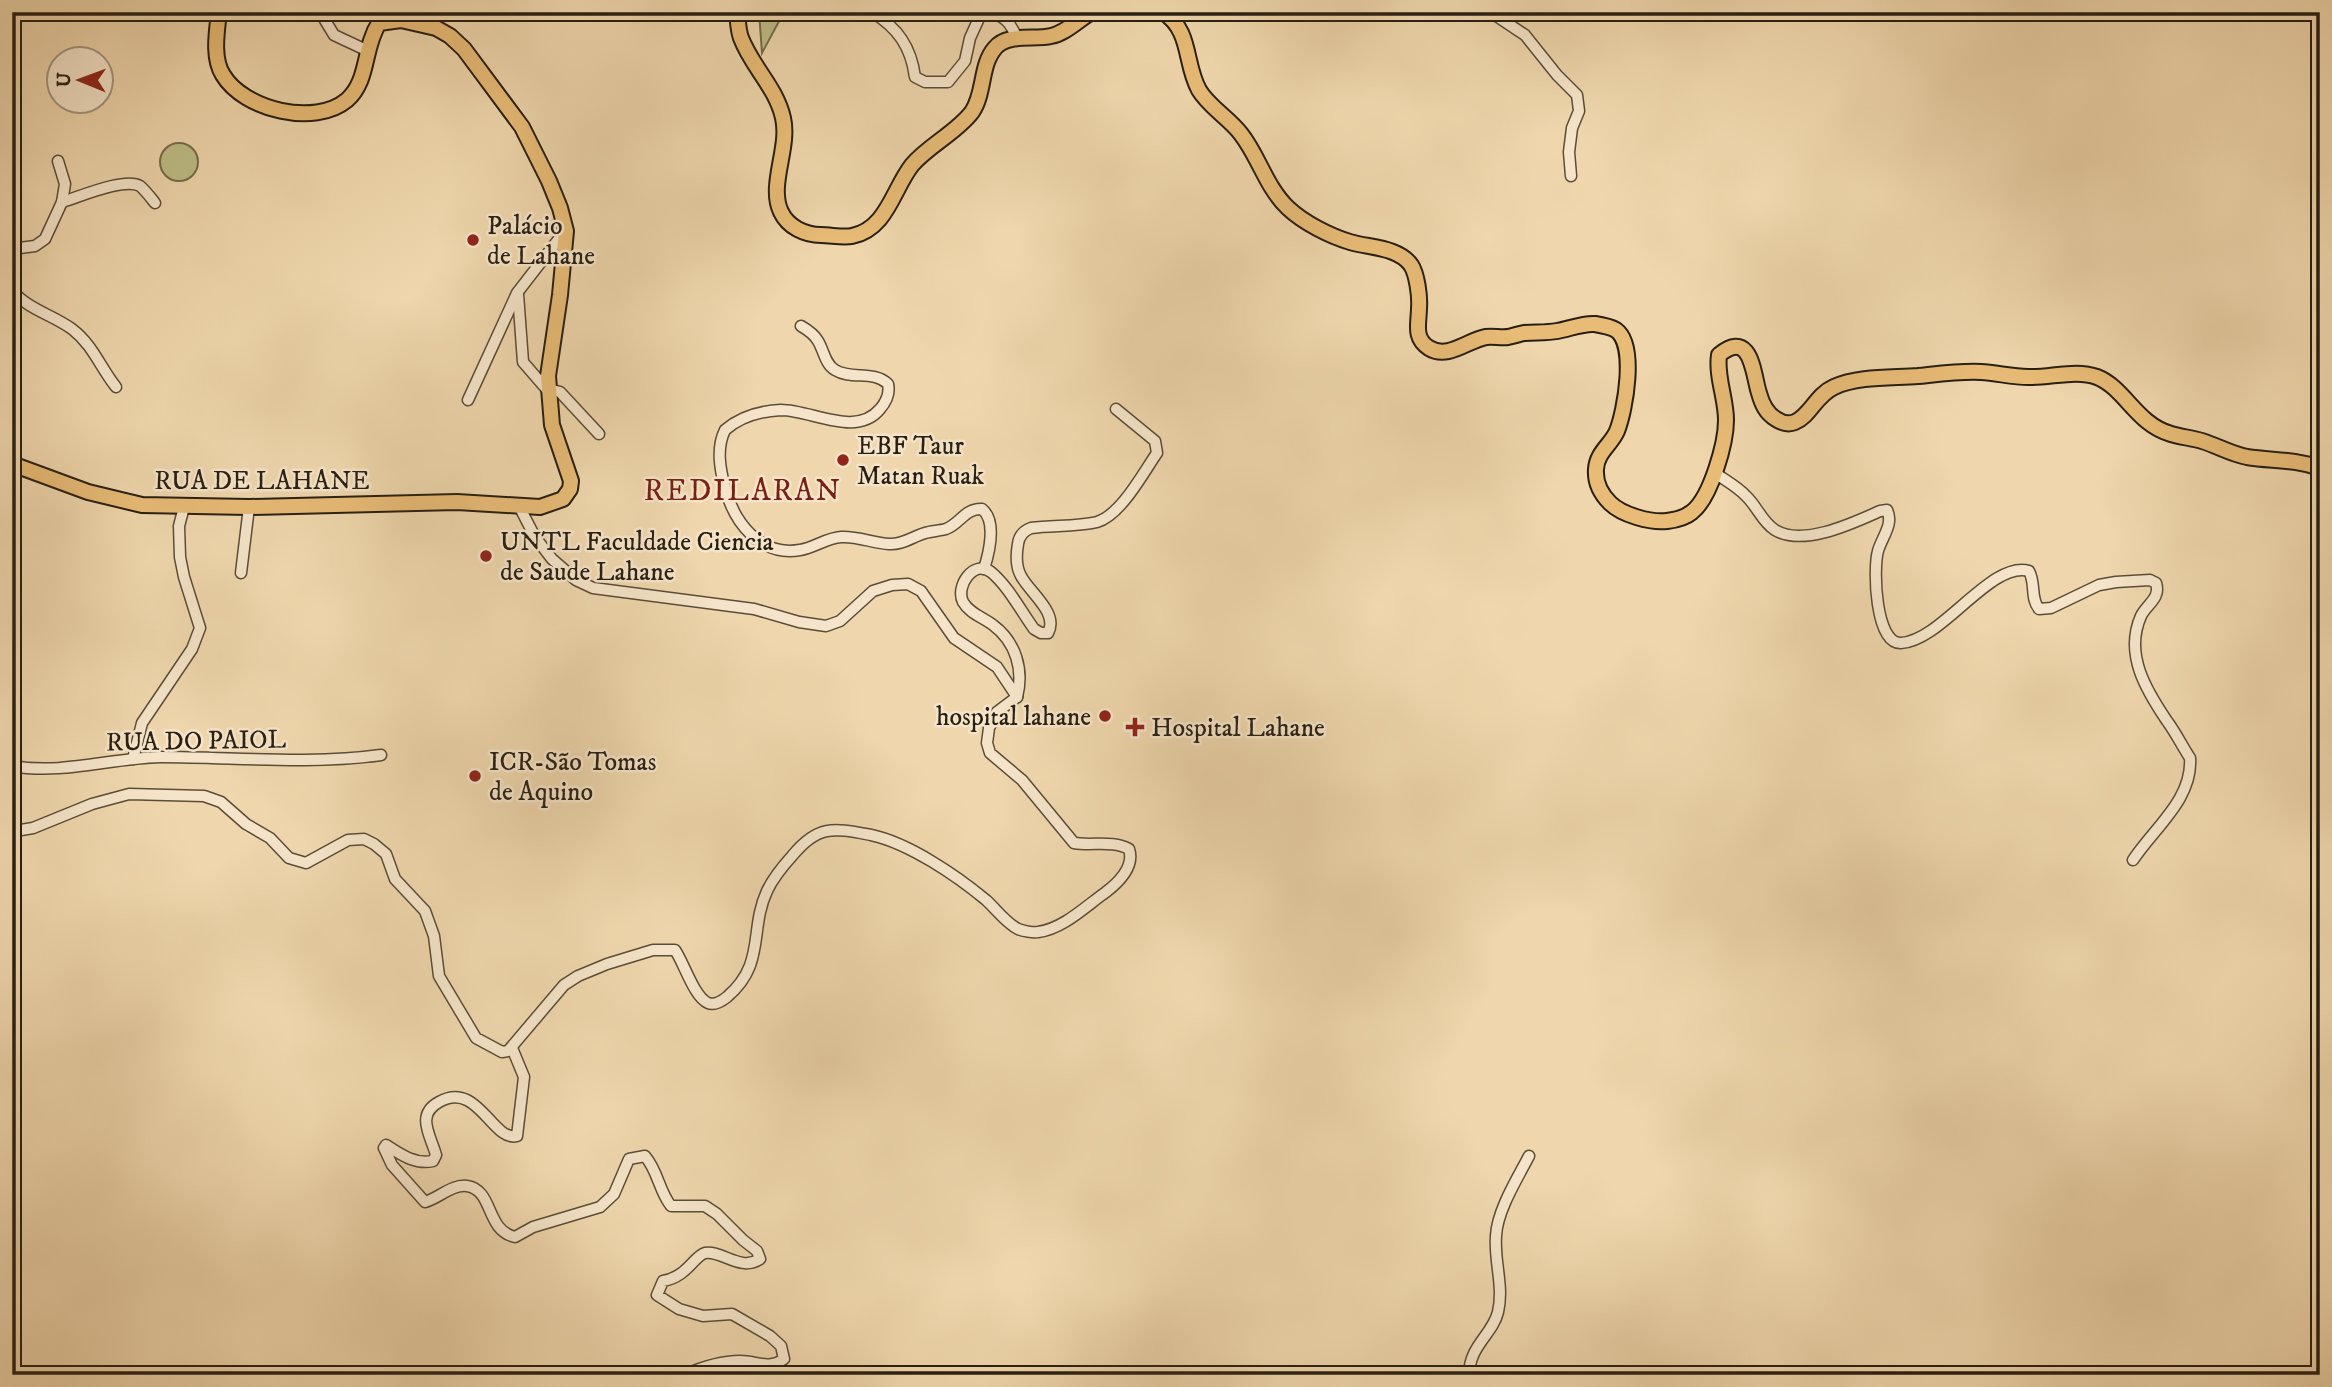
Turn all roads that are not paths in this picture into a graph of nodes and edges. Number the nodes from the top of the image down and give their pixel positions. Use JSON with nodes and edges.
{"nodes":[{"id":1,"x":219,"y":12,"type":"edge"},
{"id":2,"x":320,"y":12,"type":"edge"},
{"id":3,"x":737,"y":12,"type":"edge"},
{"id":4,"x":872,"y":12,"type":"edge"},
{"id":5,"x":988,"y":12,"type":"edge"},
{"id":6,"x":1092,"y":12,"type":"edge"},
{"id":7,"x":1163,"y":12,"type":"edge"},
{"id":8,"x":1486,"y":12,"type":"edge"},
{"id":9,"x":1017,"y":38,"type":"junction"},
{"id":10,"x":366,"y":50,"type":"junction"},
{"id":11,"x":58,"y":161,"type":"dead end"},
{"id":12,"x":1571,"y":176,"type":"dead end"},
{"id":13,"x":62,"y":202,"type":"junction"},
{"id":14,"x":155,"y":203,"type":"dead end"},
{"id":15,"x":566,"y":230,"type":"junction"},
{"id":16,"x":12,"y":249,"type":"edge"},
{"id":17,"x":12,"y":290,"type":"edge"},
{"id":18,"x":517,"y":293,"type":"junction"},
{"id":19,"x":16,"y":302,"type":"edge"},
{"id":20,"x":802,"y":326,"type":"dead end"},
{"id":21,"x":116,"y":387,"type":"dead end"},
{"id":22,"x":549,"y":391,"type":"junction"},
{"id":23,"x":468,"y":400,"type":"dead end"},
{"id":24,"x":1116,"y":409,"type":"dead end"},
{"id":25,"x":599,"y":434,"type":"dead end"},
{"id":26,"x":12,"y":464,"type":"edge"},
{"id":27,"x":2320,"y":468,"type":"edge"},
{"id":28,"x":1715,"y":473,"type":"junction"},
{"id":29,"x":249,"y":506,"type":"junction"},
{"id":30,"x":519,"y":506,"type":"junction"},
{"id":31,"x":184,"y":507,"type":"junction"},
{"id":32,"x":984,"y":569,"type":"junction"},
{"id":33,"x":241,"y":573,"type":"dead end"},
{"id":34,"x":1017,"y":697,"type":"junction"},
{"id":35,"x":381,"y":755,"type":"dead end"},
{"id":36,"x":133,"y":759,"type":"junction"},
{"id":37,"x":12,"y":766,"type":"edge"},
{"id":38,"x":12,"y":827,"type":"edge"},
{"id":39,"x":2133,"y":860,"type":"dead end"},
{"id":40,"x":512,"y":1048,"type":"junction"},
{"id":41,"x":1529,"y":1157,"type":"dead end"},
{"id":42,"x":684,"y":1375,"type":"edge"},
{"id":43,"x":1469,"y":1375,"type":"edge"}],
"edges":[{"from":1,"to":10,"type":"main road"},
{"from":2,"to":10,"type":"street"},
{"from":3,"to":9,"type":"main road"},
{"from":4,"to":5,"type":"street"},
{"from":5,"to":9,"type":"street"},
{"from":6,"to":9,"type":"main road"},
{"from":7,"to":28,"type":"main road"},
{"from":8,"to":12,"type":"street"},
{"from":10,"to":15,"type":"main road"},
{"from":11,"to":13,"type":"street"},
{"from":13,"to":14,"type":"street"},
{"from":13,"to":16,"type":"street"},
{"from":15,"to":18,"type":"street"},
{"from":15,"to":22,"type":"main road"},
{"from":17,"to":19,"type":"street"},
{"from":18,"to":22,"type":"street"},
{"from":18,"to":23,"type":"street"},
{"from":19,"to":21,"type":"street"},
{"from":20,"to":32,"type":"street"},
{"from":22,"to":25,"type":"street"},
{"from":22,"to":30,"type":"main road","name":"RUA DE LAHANE"},
{"from":24,"to":32,"type":"street"},
{"from":26,"to":31,"type":"main road","name":"RUA DE LAHANE"},
{"from":27,"to":28,"type":"main road"},
{"from":28,"to":39,"type":"street"},
{"from":29,"to":30,"type":"main road","name":"RUA DE LAHANE"},
{"from":29,"to":31,"type":"main road","name":"RUA DE LAHANE"},
{"from":29,"to":33,"type":"street"},
{"from":30,"to":34,"type":"street"},
{"from":31,"to":36,"type":"street"},
{"from":32,"to":34,"type":"street"},
{"from":34,"to":40,"type":"street"},
{"from":35,"to":36,"type":"street","name":"RUA DO PAIOL"},
{"from":36,"to":37,"type":"street","name":"RUA DO PAIOL"},
{"from":38,"to":40,"type":"street"},
{"from":40,"to":42,"type":"street"},
{"from":41,"to":43,"type":"street"}]}
